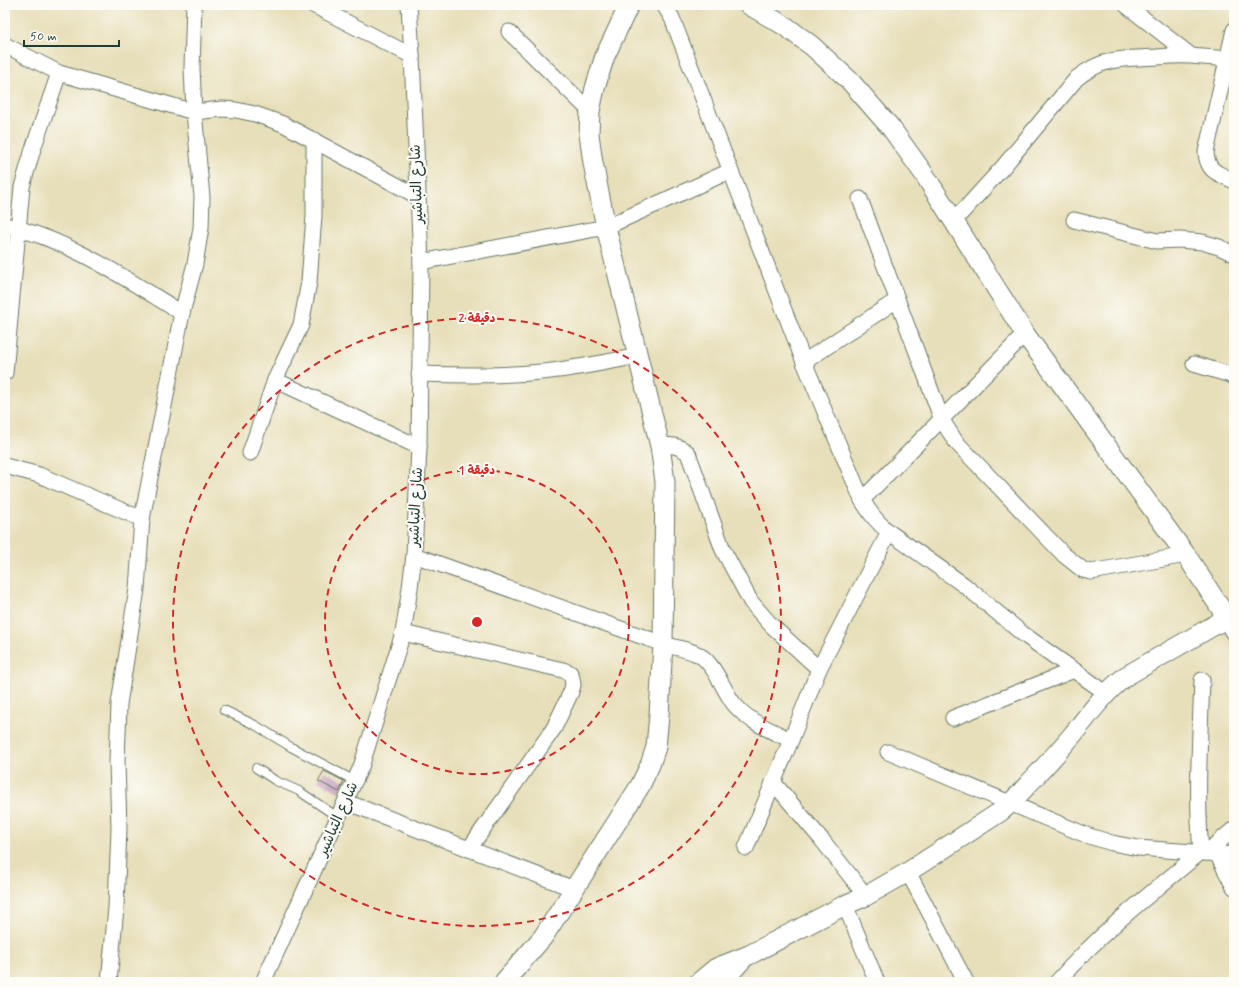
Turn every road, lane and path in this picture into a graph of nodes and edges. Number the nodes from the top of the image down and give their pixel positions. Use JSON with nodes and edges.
{"nodes":[{"id":1,"x":194,"y":5,"type":"edge"},
{"id":2,"x":313,"y":5,"type":"edge"},
{"id":3,"x":409,"y":5,"type":"edge"},
{"id":4,"x":629,"y":5,"type":"edge"},
{"id":5,"x":664,"y":5,"type":"edge"},
{"id":6,"x":749,"y":5,"type":"edge"},
{"id":7,"x":1126,"y":5,"type":"edge"},
{"id":8,"x":1234,"y":30,"type":"edge"},
{"id":9,"x":509,"y":32,"type":"dead end"},
{"id":10,"x":5,"y":45,"type":"edge"},
{"id":11,"x":1190,"y":55,"type":"junction"},
{"id":12,"x":412,"y":56,"type":"junction"},
{"id":13,"x":1230,"y":58,"type":"edge"},
{"id":14,"x":59,"y":73,"type":"junction"},
{"id":15,"x":590,"y":111,"type":"junction"},
{"id":16,"x":194,"y":112,"type":"junction"},
{"id":17,"x":314,"y":140,"type":"junction"},
{"id":18,"x":730,"y":171,"type":"junction"},
{"id":19,"x":1234,"y":181,"type":"edge"},
{"id":20,"x":417,"y":196,"type":"junction"},
{"id":21,"x":860,"y":199,"type":"dead end"},
{"id":22,"x":1074,"y":220,"type":"dead end"},
{"id":23,"x":954,"y":221,"type":"junction"},
{"id":24,"x":11,"y":227,"type":"edge"},
{"id":25,"x":606,"y":227,"type":"junction"},
{"id":26,"x":1234,"y":254,"type":"edge"},
{"id":27,"x":421,"y":262,"type":"junction"},
{"id":28,"x":897,"y":300,"type":"junction"},
{"id":29,"x":182,"y":313,"type":"junction"},
{"id":30,"x":1025,"y":334,"type":"junction"},
{"id":31,"x":638,"y":356,"type":"junction"},
{"id":32,"x":804,"y":362,"type":"junction"},
{"id":33,"x":1194,"y":364,"type":"dead end"},
{"id":34,"x":5,"y":373,"type":"edge"},
{"id":35,"x":419,"y":374,"type":"junction"},
{"id":36,"x":1234,"y":376,"type":"edge"},
{"id":37,"x":275,"y":380,"type":"junction"},
{"id":38,"x":942,"y":420,"type":"junction"},
{"id":39,"x":660,"y":446,"type":"junction"},
{"id":40,"x":419,"y":447,"type":"junction"},
{"id":41,"x":250,"y":453,"type":"dead end"},
{"id":42,"x":5,"y":466,"type":"edge"},
{"id":43,"x":862,"y":500,"type":"junction"},
{"id":44,"x":142,"y":519,"type":"junction"},
{"id":45,"x":889,"y":532,"type":"junction"},
{"id":46,"x":414,"y":555,"type":"junction"},
{"id":47,"x":1186,"y":555,"type":"junction"},
{"id":48,"x":1232,"y":620,"type":"edge"},
{"id":49,"x":403,"y":633,"type":"junction"},
{"id":50,"x":663,"y":644,"type":"junction"},
{"id":51,"x":818,"y":669,"type":"junction"},
{"id":52,"x":1074,"y":670,"type":"junction"},
{"id":53,"x":1202,"y":680,"type":"dead end"},
{"id":54,"x":1106,"y":693,"type":"junction"},
{"id":55,"x":224,"y":710,"type":"dead end"},
{"id":56,"x":953,"y":718,"type":"dead end"},
{"id":57,"x":791,"y":740,"type":"junction"},
{"id":58,"x":888,"y":752,"type":"dead end"},
{"id":59,"x":256,"y":768,"type":"dead end"},
{"id":60,"x":355,"y":781,"type":"junction"},
{"id":61,"x":773,"y":782,"type":"junction"},
{"id":62,"x":346,"y":802,"type":"junction"},
{"id":63,"x":1011,"y":804,"type":"junction"},
{"id":64,"x":339,"y":818,"type":"junction"},
{"id":65,"x":1234,"y":828,"type":"edge"},
{"id":66,"x":746,"y":848,"type":"dead end"},
{"id":67,"x":469,"y":849,"type":"junction"},
{"id":68,"x":1208,"y":853,"type":"junction"},
{"id":69,"x":1234,"y":854,"type":"edge"},
{"id":70,"x":908,"y":872,"type":"junction"},
{"id":71,"x":1234,"y":887,"type":"edge"},
{"id":72,"x":574,"y":889,"type":"junction"},
{"id":73,"x":866,"y":896,"type":"junction"},
{"id":74,"x":845,"y":905,"type":"junction"},
{"id":75,"x":749,"y":955,"type":"junction"},
{"id":76,"x":109,"y":982,"type":"edge"},
{"id":77,"x":263,"y":982,"type":"edge"},
{"id":78,"x":504,"y":982,"type":"edge"},
{"id":79,"x":699,"y":982,"type":"edge"},
{"id":80,"x":725,"y":982,"type":"edge"},
{"id":81,"x":877,"y":982,"type":"edge"},
{"id":82,"x":966,"y":982,"type":"edge"},
{"id":83,"x":1057,"y":982,"type":"edge"}],
"edges":[{"from":1,"to":16,"type":"street"},
{"from":2,"to":12,"type":"street"},
{"from":3,"to":12,"type":"street","name":"شارع التباشير"},
{"from":4,"to":15,"type":"street"},
{"from":5,"to":18,"type":"street"},
{"from":6,"to":23,"type":"street"},
{"from":7,"to":11,"type":"street"},
{"from":8,"to":13,"type":"street"},
{"from":9,"to":15,"type":"street"},
{"from":10,"to":14,"type":"street"},
{"from":11,"to":13,"type":"street"},
{"from":11,"to":23,"type":"street"},
{"from":12,"to":20,"type":"street","name":"شارع التباشير"},
{"from":13,"to":19,"type":"street"},
{"from":14,"to":16,"type":"street"},
{"from":14,"to":24,"type":"street"},
{"from":15,"to":25,"type":"street"},
{"from":16,"to":17,"type":"street"},
{"from":16,"to":29,"type":"street"},
{"from":17,"to":20,"type":"street"},
{"from":17,"to":37,"type":"street"},
{"from":18,"to":25,"type":"street"},
{"from":18,"to":32,"type":"street"},
{"from":20,"to":27,"type":"street","name":"شارع التباشير"},
{"from":21,"to":28,"type":"street"},
{"from":22,"to":26,"type":"street"},
{"from":23,"to":30,"type":"street"},
{"from":24,"to":29,"type":"street"},
{"from":24,"to":34,"type":"street"},
{"from":25,"to":27,"type":"street"},
{"from":25,"to":31,"type":"street"},
{"from":27,"to":35,"type":"street","name":"شارع التباشير"},
{"from":28,"to":32,"type":"street"},
{"from":28,"to":38,"type":"street"},
{"from":29,"to":44,"type":"street"},
{"from":30,"to":38,"type":"street"},
{"from":30,"to":47,"type":"street"},
{"from":31,"to":35,"type":"street"},
{"from":31,"to":39,"type":"street"},
{"from":32,"to":43,"type":"street"},
{"from":33,"to":36,"type":"street"},
{"from":35,"to":40,"type":"street","name":"شارع التباشير"},
{"from":37,"to":40,"type":"street"},
{"from":37,"to":41,"type":"street"},
{"from":38,"to":43,"type":"street"},
{"from":38,"to":47,"type":"street"},
{"from":39,"to":50,"type":"street"},
{"from":39,"to":51,"type":"street"},
{"from":40,"to":46,"type":"street","name":"شارع التباشير"},
{"from":42,"to":44,"type":"street"},
{"from":43,"to":45,"type":"street"},
{"from":44,"to":76,"type":"street"},
{"from":45,"to":51,"type":"street"},
{"from":45,"to":52,"type":"street"},
{"from":46,"to":49,"type":"street","name":"شارع التباشير"},
{"from":46,"to":50,"type":"street"},
{"from":47,"to":48,"type":"street"},
{"from":48,"to":54,"type":"street"},
{"from":49,"to":60,"type":"street","name":"شارع التباشير"},
{"from":49,"to":67,"type":"street"},
{"from":50,"to":57,"type":"street"},
{"from":50,"to":72,"type":"street"},
{"from":51,"to":57,"type":"street"},
{"from":52,"to":54,"type":"street"},
{"from":52,"to":56,"type":"street"},
{"from":53,"to":68,"type":"street"},
{"from":54,"to":63,"type":"street"},
{"from":55,"to":60,"type":"lane"},
{"from":57,"to":61,"type":"street"},
{"from":58,"to":63,"type":"street"},
{"from":59,"to":64,"type":"lane"},
{"from":60,"to":62,"type":"street","name":"شارع التباشير"},
{"from":61,"to":66,"type":"street"},
{"from":61,"to":73,"type":"street"},
{"from":62,"to":64,"type":"street","name":"شارع التباشير"},
{"from":62,"to":67,"type":"street"},
{"from":63,"to":68,"type":"street"},
{"from":63,"to":70,"type":"street"},
{"from":64,"to":77,"type":"street","name":"شارع التباشير"},
{"from":65,"to":68,"type":"street"},
{"from":67,"to":72,"type":"street"},
{"from":68,"to":69,"type":"street"},
{"from":68,"to":71,"type":"street"},
{"from":68,"to":83,"type":"street"},
{"from":70,"to":73,"type":"street"},
{"from":70,"to":82,"type":"street"},
{"from":72,"to":78,"type":"street"},
{"from":73,"to":74,"type":"street"},
{"from":74,"to":75,"type":"street"},
{"from":74,"to":81,"type":"street"},
{"from":75,"to":79,"type":"street"},
{"from":75,"to":80,"type":"street"}]}
